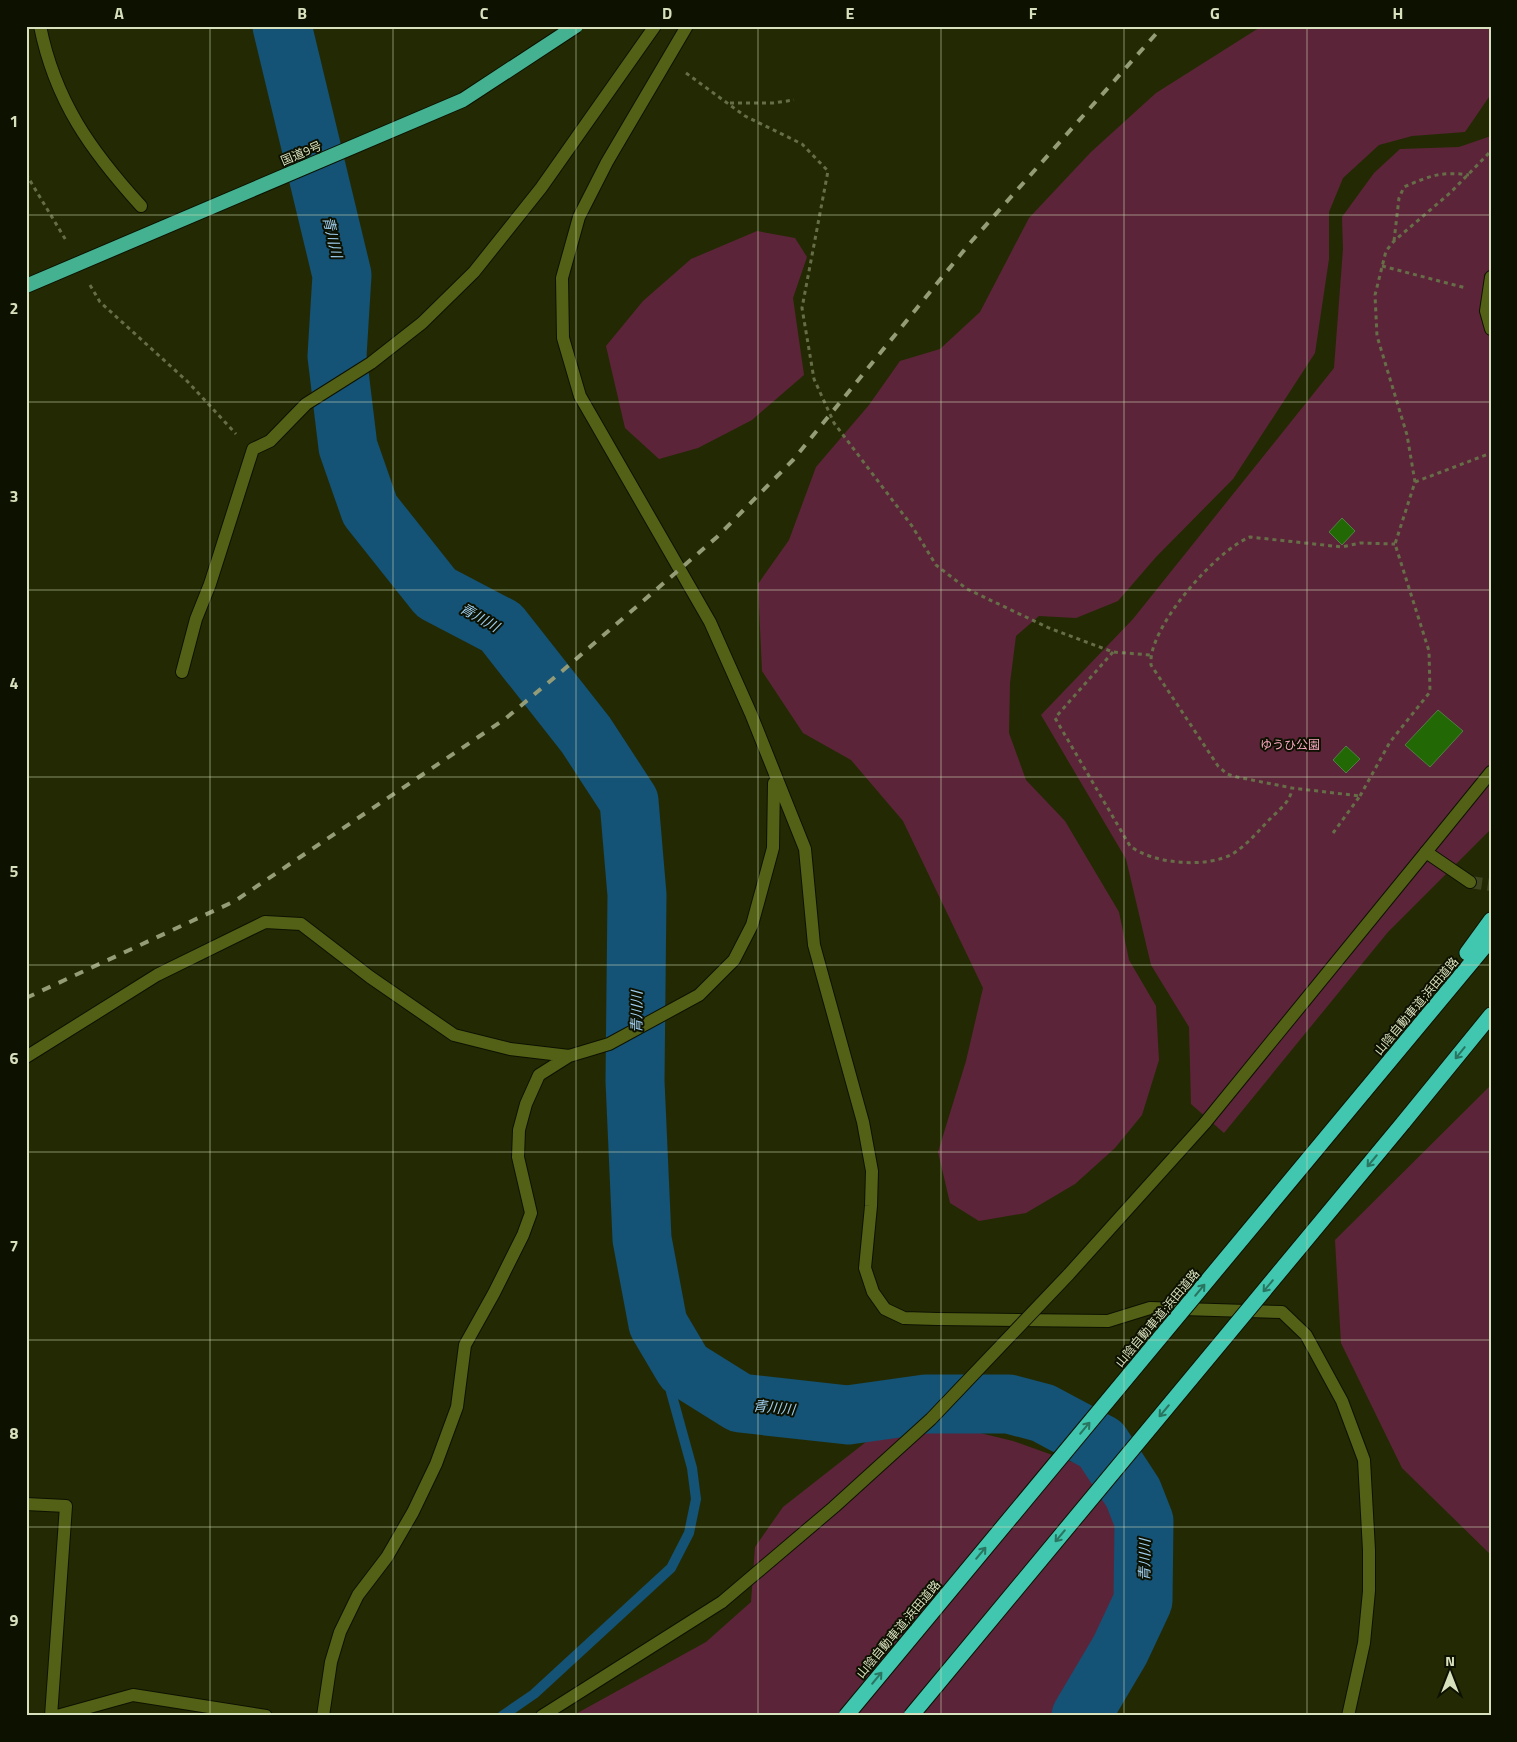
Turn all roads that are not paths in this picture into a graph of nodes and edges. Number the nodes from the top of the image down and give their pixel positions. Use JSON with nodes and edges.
{"nodes":[{"id":1,"x":40,"y":26,"type":"edge"},
{"id":2,"x":576,"y":26,"type":"edge"},
{"id":3,"x":654,"y":26,"type":"edge"},
{"id":4,"x":687,"y":26,"type":"edge"},
{"id":5,"x":141,"y":206,"type":"dead end"},
{"id":6,"x":1491,"y":277,"type":"edge"},
{"id":7,"x":26,"y":286,"type":"edge"},
{"id":8,"x":1491,"y":329,"type":"edge"},
{"id":9,"x":182,"y":672,"type":"dead end"},
{"id":10,"x":1491,"y":772,"type":"edge"},
{"id":11,"x":775,"y":778,"type":"junction"},
{"id":12,"x":1426,"y":852,"type":"junction"},
{"id":13,"x":1470,"y":882,"type":"tunnel mouth"},
{"id":14,"x":1491,"y":920,"type":"edge"},
{"id":15,"x":1491,"y":939,"type":"edge"},
{"id":16,"x":1491,"y":1015,"type":"edge"},
{"id":17,"x":569,"y":1056,"type":"junction"},
{"id":18,"x":26,"y":1057,"type":"edge"},
{"id":19,"x":1389,"y":1062,"type":"junction"},
{"id":20,"x":26,"y":1504,"type":"edge"},
{"id":21,"x":51,"y":1716,"type":"edge"},
{"id":22,"x":57,"y":1716,"type":"edge"},
{"id":23,"x":266,"y":1716,"type":"edge"},
{"id":24,"x":323,"y":1716,"type":"edge"},
{"id":25,"x":542,"y":1716,"type":"edge"},
{"id":26,"x":846,"y":1716,"type":"edge"},
{"id":27,"x":911,"y":1716,"type":"edge"},
{"id":28,"x":1348,"y":1716,"type":"edge"}],
"edges":[{"from":1,"to":5,"type":"street"},
{"from":2,"to":7,"type":"highway","name":"国道9号","bridge":true},
{"from":3,"to":9,"type":"street"},
{"from":4,"to":11,"type":"street"},
{"from":6,"to":8,"type":"street"},
{"from":10,"to":12,"type":"street"},
{"from":11,"to":17,"type":"street"},
{"from":11,"to":28,"type":"street"},
{"from":12,"to":13,"type":"street"},
{"from":12,"to":25,"type":"street","bridge":true},
{"from":14,"to":19,"type":"highway"},
{"from":15,"to":19,"type":"highway","name":"山陰自動車道;浜田道路"},
{"from":16,"to":27,"type":"highway","one_way":true,"bridge":true},
{"from":17,"to":18,"type":"street"},
{"from":17,"to":24,"type":"street"},
{"from":26,"to":19,"type":"highway","name":"山陰自動車道;浜田道路","one_way":true,"bridge":true},
{"from":20,"to":21,"type":"street"},
{"from":22,"to":23,"type":"street"}]}
